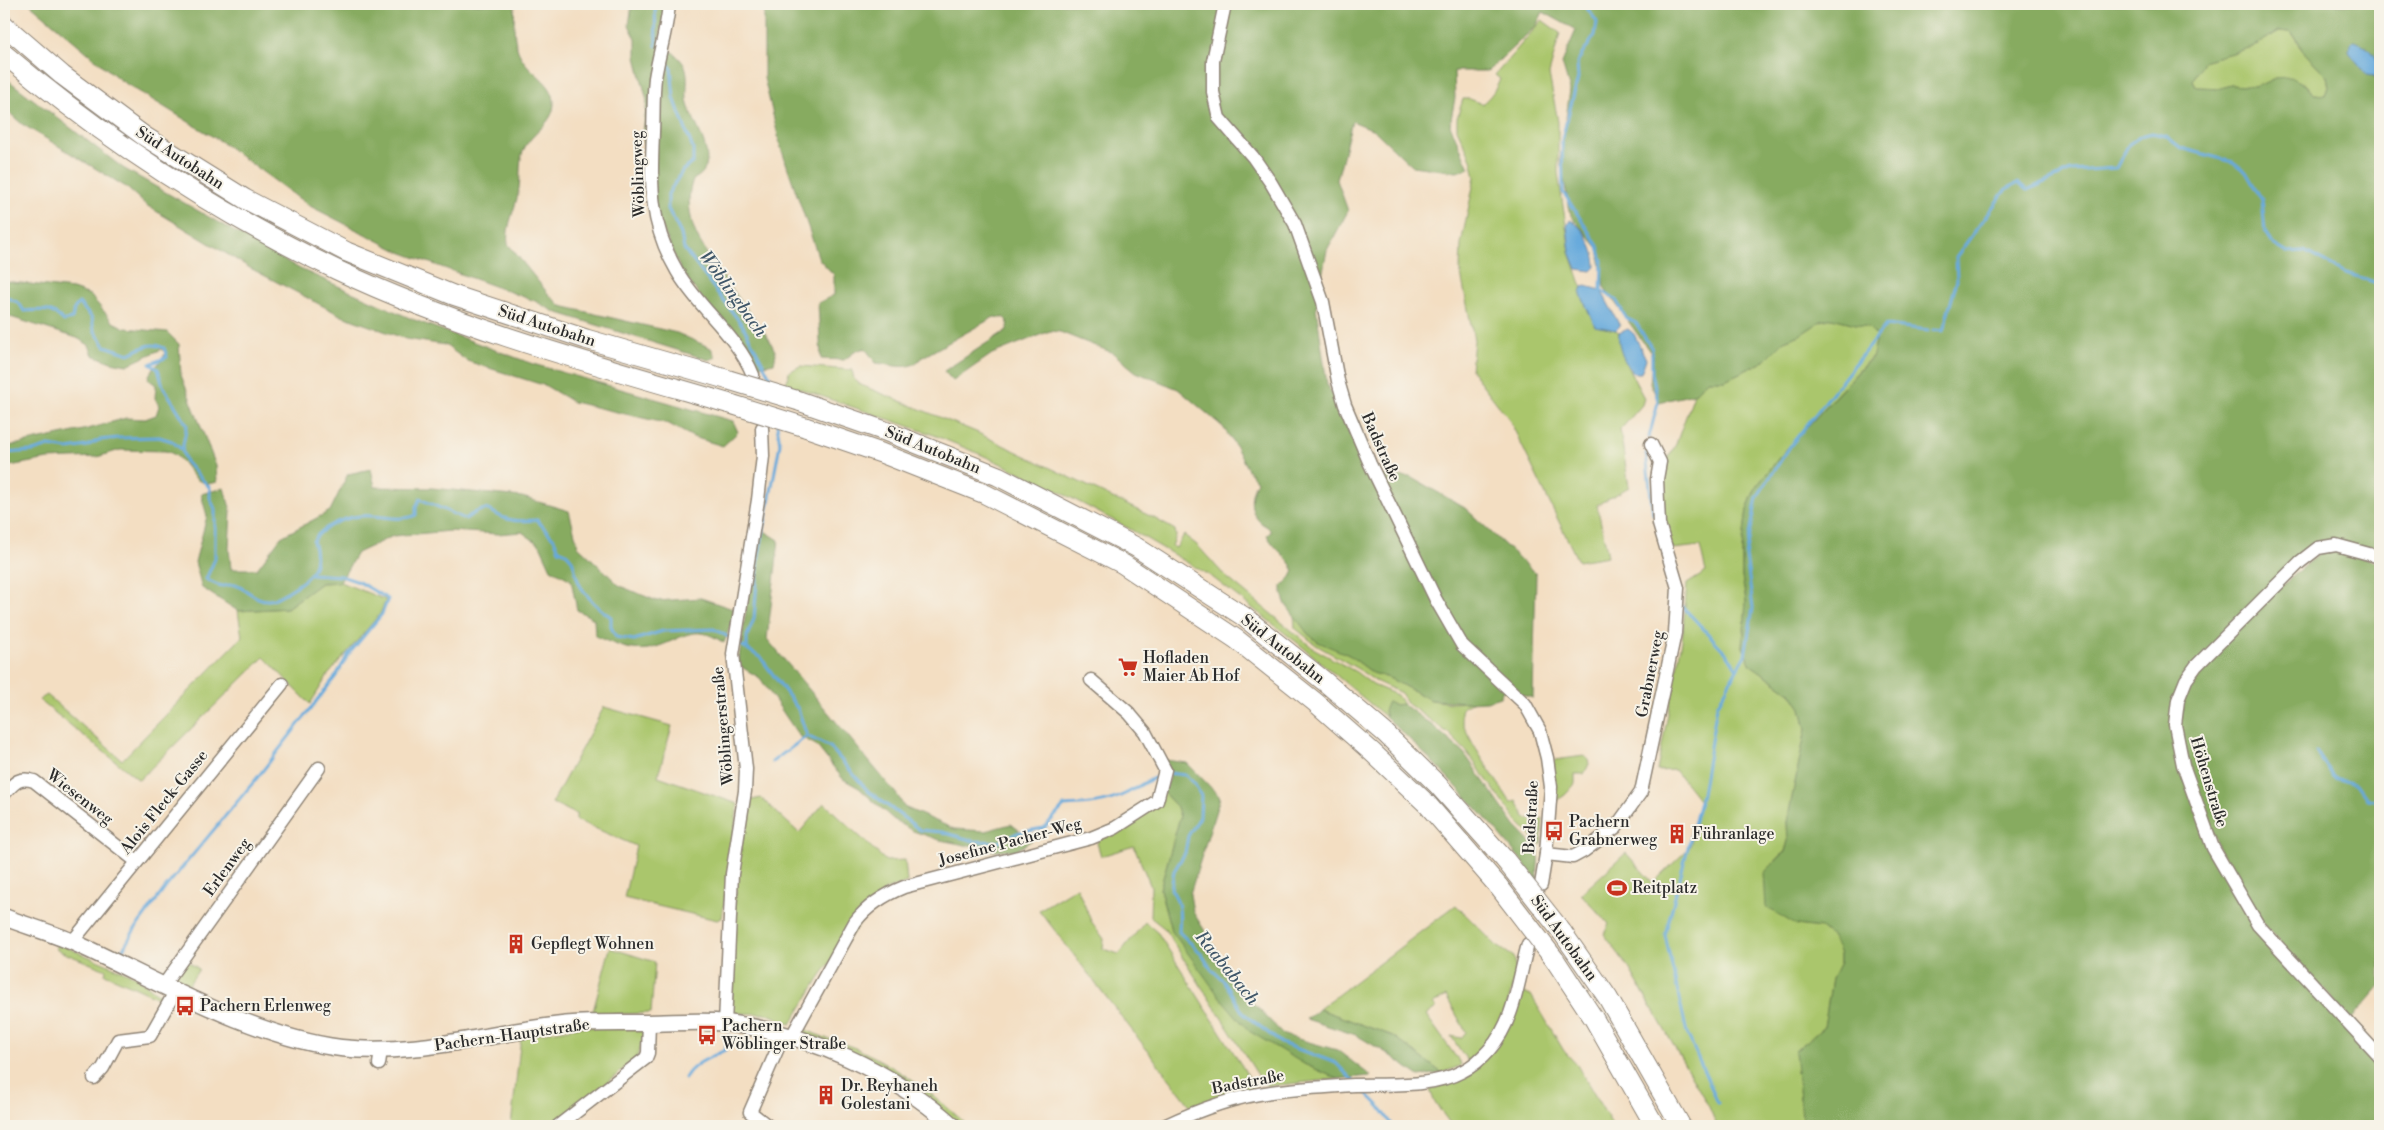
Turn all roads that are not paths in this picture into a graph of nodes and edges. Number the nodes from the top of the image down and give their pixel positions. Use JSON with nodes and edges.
{"nodes":[{"id":1,"x":669,"y":4,"type":"edge"},
{"id":2,"x":1225,"y":4,"type":"edge"},
{"id":3,"x":4,"y":25,"type":"edge"},
{"id":4,"x":4,"y":54,"type":"edge"},
{"id":5,"x":753,"y":375,"type":"dead end"},
{"id":6,"x":762,"y":428,"type":"dead end"},
{"id":7,"x":1651,"y":444,"type":"dead end"},
{"id":8,"x":2380,"y":557,"type":"edge"},
{"id":9,"x":1091,"y":680,"type":"dead end"},
{"id":10,"x":282,"y":684,"type":"dead end"},
{"id":11,"x":319,"y":768,"type":"dead end"},
{"id":12,"x":4,"y":794,"type":"edge"},
{"id":13,"x":1546,"y":854,"type":"junction"},
{"id":14,"x":136,"y":861,"type":"junction"},
{"id":15,"x":1541,"y":885,"type":"dead end"},
{"id":16,"x":4,"y":917,"type":"edge"},
{"id":17,"x":72,"y":942,"type":"junction"},
{"id":18,"x":1528,"y":944,"type":"dead end"},
{"id":19,"x":169,"y":989,"type":"junction"},
{"id":20,"x":649,"y":1023,"type":"junction"},
{"id":21,"x":725,"y":1023,"type":"junction"},
{"id":22,"x":788,"y":1035,"type":"junction"},
{"id":23,"x":2380,"y":1057,"type":"edge"},
{"id":24,"x":94,"y":1078,"type":"dead end"},
{"id":25,"x":946,"y":1124,"type":"edge"},
{"id":26,"x":558,"y":1126,"type":"edge"},
{"id":27,"x":768,"y":1126,"type":"edge"},
{"id":28,"x":1164,"y":1126,"type":"edge"},
{"id":29,"x":1655,"y":1126,"type":"edge"},
{"id":30,"x":1681,"y":1126,"type":"edge"}],
"edges":[{"from":1,"to":5,"type":"street","name":"Wöblingweg"},
{"from":2,"to":13,"type":"street","name":"Badstraße"},
{"from":3,"to":30,"type":"highway","name":"Süd Autobahn","bridge":true},
{"from":4,"to":29,"type":"highway","name":"Süd Autobahn","bridge":true},
{"from":6,"to":21,"type":"street","name":"Wöblingerstraße"},
{"from":7,"to":13,"type":"street","name":"Grabnerweg"},
{"from":8,"to":23,"type":"street","name":"Höhenstraße"},
{"from":9,"to":22,"type":"street","name":"Josefine Pacher-Weg"},
{"from":10,"to":14,"type":"street","name":"Alois Fleck-Gasse"},
{"from":11,"to":19,"type":"street","name":"Erlenweg"},
{"from":12,"to":14,"type":"street","name":"Wiesenweg"},
{"from":13,"to":15,"type":"street","name":"Badstraße"},
{"from":14,"to":17,"type":"street","name":"Alois Fleck-Gasse"},
{"from":16,"to":17,"type":"main road","name":"Pachern-Hauptstraße"},
{"from":17,"to":19,"type":"main road","name":"Pachern-Hauptstraße"},
{"from":18,"to":28,"type":"street","name":"Badstraße"},
{"from":19,"to":20,"type":"main road","name":"Pachern-Hauptstraße"},
{"from":19,"to":24,"type":"street"},
{"from":20,"to":21,"type":"main road","name":"Pachern-Hauptstraße"},
{"from":20,"to":26,"type":"street"},
{"from":21,"to":22,"type":"main road","name":"Pachern-Hauptstraße"},
{"from":22,"to":25,"type":"main road","name":"Pachern-Hauptstraße"},
{"from":22,"to":27,"type":"street","name":"Josefine Pacher-Weg"}]}
